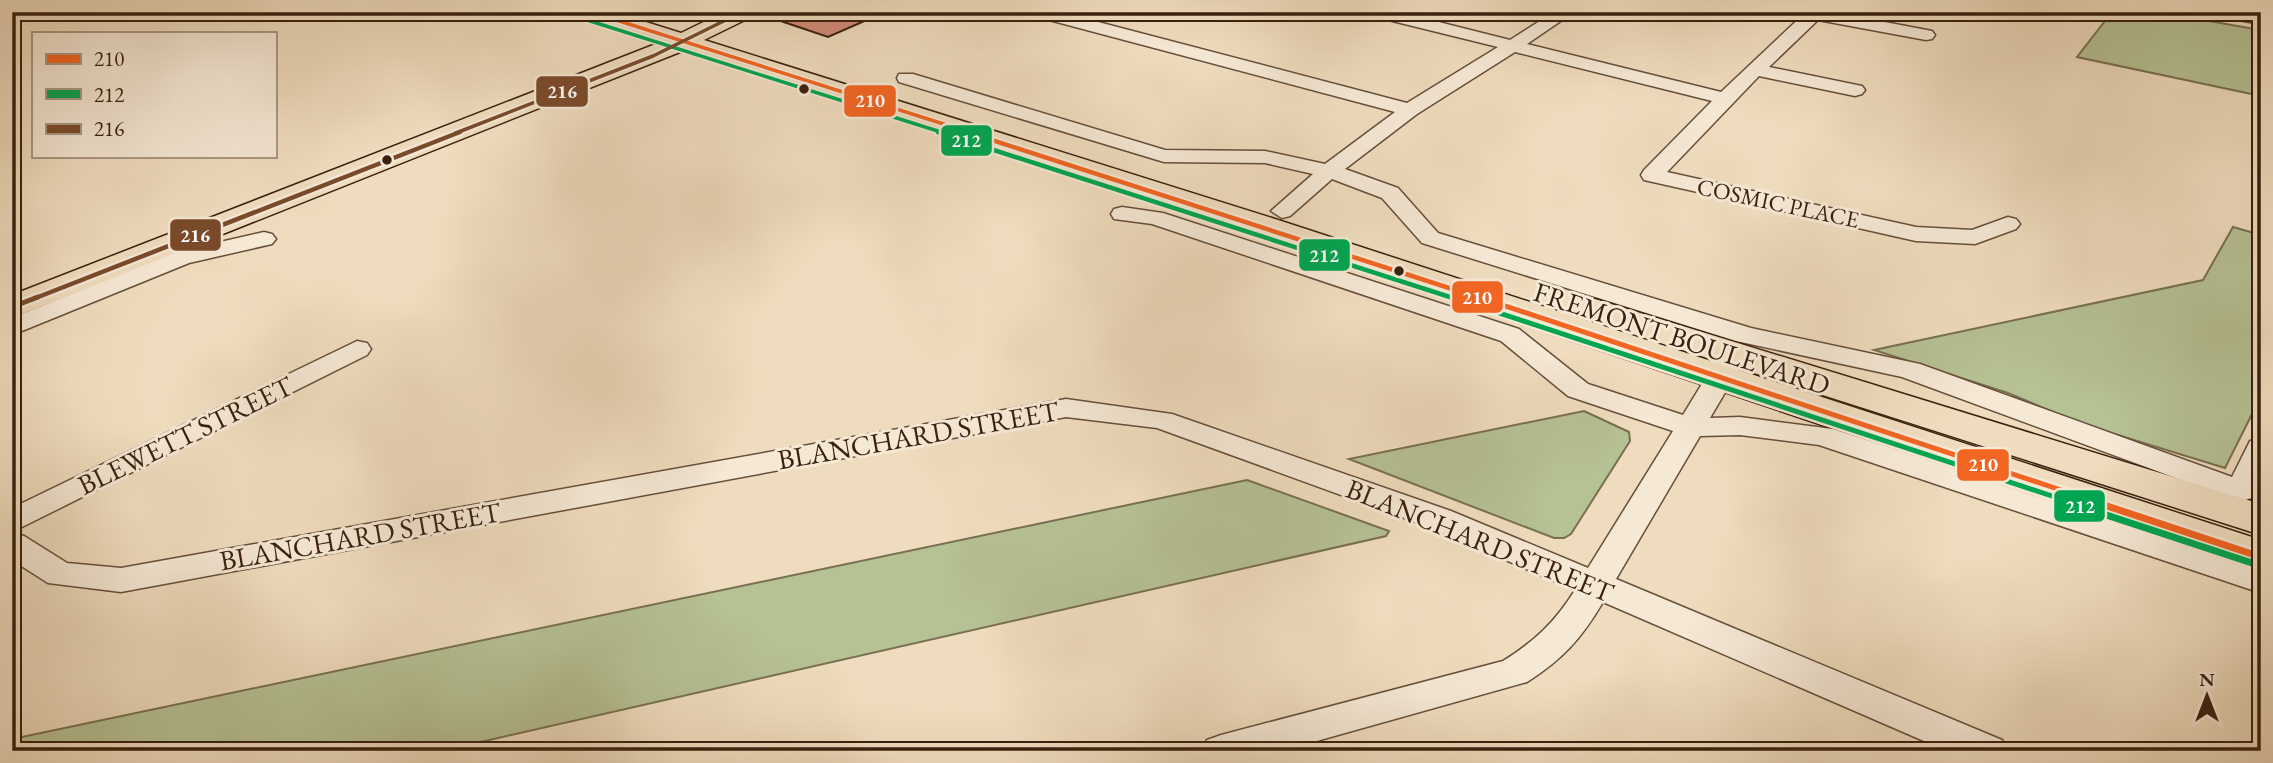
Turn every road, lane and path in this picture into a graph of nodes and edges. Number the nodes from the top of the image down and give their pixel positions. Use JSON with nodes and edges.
{"nodes":[{"id":1,"x":590,"y":12,"type":"edge"},
{"id":2,"x":743,"y":12,"type":"edge"},
{"id":3,"x":1378,"y":12,"type":"edge"},
{"id":4,"x":1566,"y":12,"type":"edge"},
{"id":5,"x":2221,"y":12,"type":"edge"},
{"id":6,"x":1050,"y":13,"type":"edge"},
{"id":7,"x":1815,"y":13,"type":"edge"},
{"id":8,"x":2261,"y":19,"type":"edge"},
{"id":9,"x":684,"y":24,"type":"edge"},
{"id":10,"x":1926,"y":35,"type":"dead end"},
{"id":11,"x":1514,"y":47,"type":"junction"},
{"id":12,"x":1755,"y":70,"type":"junction"},
{"id":13,"x":906,"y":78,"type":"dead end"},
{"id":14,"x":1855,"y":90,"type":"dead end"},
{"id":15,"x":1725,"y":99,"type":"junction"},
{"id":16,"x":1410,"y":110,"type":"junction"},
{"id":17,"x":1329,"y":171,"type":"junction"},
{"id":18,"x":1122,"y":214,"type":"dead end"},
{"id":19,"x":1273,"y":218,"type":"junction"},
{"id":20,"x":2008,"y":224,"type":"dead end"},
{"id":21,"x":264,"y":239,"type":"dead end"},
{"id":22,"x":12,"y":282,"type":"edge"},
{"id":23,"x":12,"y":307,"type":"edge"},
{"id":24,"x":12,"y":327,"type":"edge"},
{"id":25,"x":357,"y":348,"type":"dead end"},
{"id":26,"x":1726,"y":367,"type":"junction"},
{"id":27,"x":1689,"y":427,"type":"junction"},
{"id":28,"x":2261,"y":448,"type":"edge"},
{"id":29,"x":2251,"y":506,"type":"edge"},
{"id":30,"x":12,"y":520,"type":"edge"},
{"id":31,"x":12,"y":544,"type":"edge"},
{"id":32,"x":2261,"y":557,"type":"edge"},
{"id":33,"x":2261,"y":581,"type":"edge"},
{"id":34,"x":1594,"y":584,"type":"junction"},
{"id":35,"x":1221,"y":751,"type":"edge"},
{"id":36,"x":1987,"y":751,"type":"edge"}],
"edges":[{"from":1,"to":9,"type":"main road","name":"FREMONT BOULEVARD"},
{"from":2,"to":9,"type":"main road"},
{"from":3,"to":11,"type":"street"},
{"from":4,"to":11,"type":"street"},
{"from":5,"to":8,"type":"street"},
{"from":6,"to":16,"type":"street"},
{"from":7,"to":10,"type":"street"},
{"from":7,"to":12,"type":"street"},
{"from":9,"to":19,"type":"main road","name":"FREMONT BOULEVARD"},
{"from":9,"to":22,"type":"main road"},
{"from":9,"to":23,"type":"main road"},
{"from":11,"to":15,"type":"street"},
{"from":11,"to":16,"type":"street"},
{"from":12,"to":14,"type":"street"},
{"from":12,"to":15,"type":"street"},
{"from":13,"to":17,"type":"street","name":"FREMONT BOULEVARD"},
{"from":15,"to":20,"type":"street","name":"COSMIC PLACE"},
{"from":16,"to":17,"type":"street"},
{"from":17,"to":19,"type":"street"},
{"from":17,"to":29,"type":"street","name":"FREMONT BOULEVARD"},
{"from":18,"to":27,"type":"street","name":"FREMONT BOULEVARD"},
{"from":19,"to":26,"type":"main road","name":"FREMONT BOULEVARD"},
{"from":21,"to":24,"type":"street"},
{"from":25,"to":30,"type":"street","name":"BLEWETT STREET"},
{"from":26,"to":27,"type":"street"},
{"from":26,"to":29,"type":"main road","name":"FREMONT BOULEVARD"},
{"from":26,"to":32,"type":"main road","name":"FREMONT BOULEVARD"},
{"from":27,"to":33,"type":"street","name":"FREMONT BOULEVARD"},
{"from":27,"to":34,"type":"street"},
{"from":28,"to":29,"type":"street"},
{"from":31,"to":34,"type":"street","name":"BLANCHARD STREET"},
{"from":34,"to":35,"type":"street"},
{"from":34,"to":36,"type":"street","name":"BLANCHARD STREET"}]}
